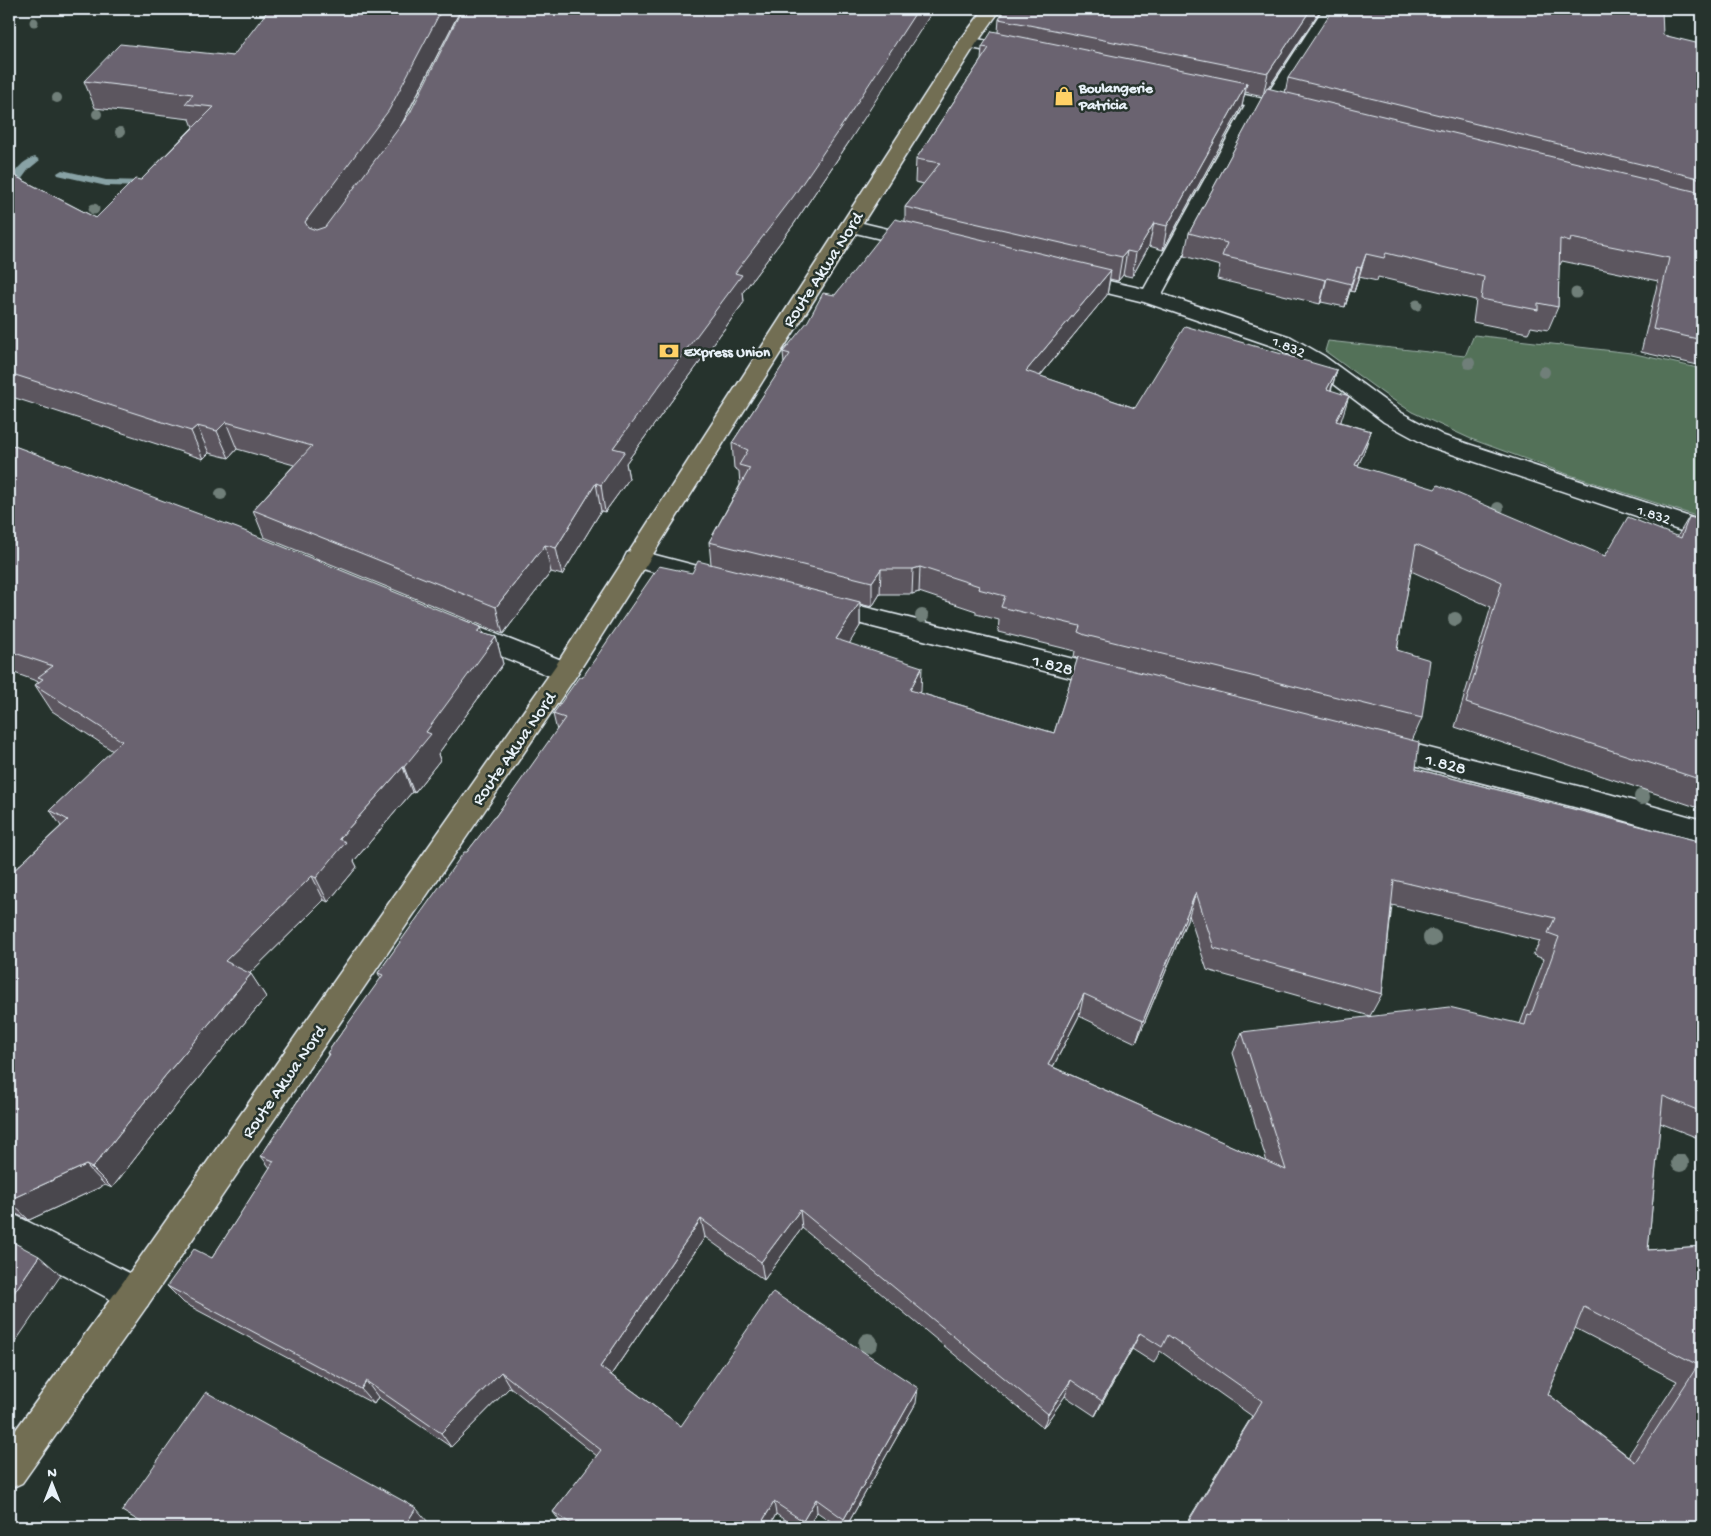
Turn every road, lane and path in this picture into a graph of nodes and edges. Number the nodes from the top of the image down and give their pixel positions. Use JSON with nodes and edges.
{"nodes":[{"id":1,"x":993,"y":9,"type":"edge"},
{"id":2,"x":1331,"y":9,"type":"edge"},
{"id":3,"x":968,"y":42,"type":"junction"},
{"id":4,"x":1035,"y":56,"type":"edge"},
{"id":5,"x":1188,"y":88,"type":"edge"},
{"id":6,"x":1262,"y":103,"type":"junction"},
{"id":7,"x":1318,"y":117,"type":"edge"},
{"id":8,"x":850,"y":226,"type":"junction"},
{"id":9,"x":937,"y":246,"type":"edge"},
{"id":10,"x":1053,"y":274,"type":"edge"},
{"id":11,"x":1150,"y":297,"type":"junction"},
{"id":12,"x":1702,"y":530,"type":"edge"},
{"id":13,"x":636,"y":559,"type":"junction"},
{"id":14,"x":752,"y":588,"type":"edge"},
{"id":15,"x":800,"y":600,"type":"edge"},
{"id":16,"x":446,"y":623,"type":"edge"},
{"id":17,"x":565,"y":672,"type":"junction"},
{"id":18,"x":1137,"y":685,"type":"edge"},
{"id":19,"x":1358,"y":741,"type":"edge"},
{"id":20,"x":1702,"y":832,"type":"edge"},
{"id":21,"x":9,"y":1228,"type":"edge"},
{"id":22,"x":135,"y":1294,"type":"junction"},
{"id":23,"x":9,"y":1470,"type":"edge"}],
"edges":[{"from":1,"to":3,"type":"main road","name":"Route Akwa Nord"},
{"from":2,"to":6,"type":"street"},
{"from":3,"to":4,"type":"street"},
{"from":3,"to":8,"type":"main road","name":"Route Akwa Nord"},
{"from":5,"to":6,"type":"street"},
{"from":6,"to":7,"type":"street"},
{"from":6,"to":11,"type":"street"},
{"from":8,"to":9,"type":"street"},
{"from":8,"to":13,"type":"main road","name":"Route Akwa Nord"},
{"from":10,"to":11,"type":"street","name":"1.832"},
{"from":11,"to":12,"type":"street","name":"1.832"},
{"from":13,"to":14,"type":"street"},
{"from":13,"to":17,"type":"main road","name":"Route Akwa Nord"},
{"from":15,"to":18,"type":"street","name":"1.828"},
{"from":16,"to":17,"type":"street"},
{"from":17,"to":22,"type":"main road","name":"Route Akwa Nord"},
{"from":19,"to":20,"type":"street","name":"1.828"},
{"from":21,"to":22,"type":"street"},
{"from":22,"to":23,"type":"main road","name":"Route Akwa Nord"}]}
